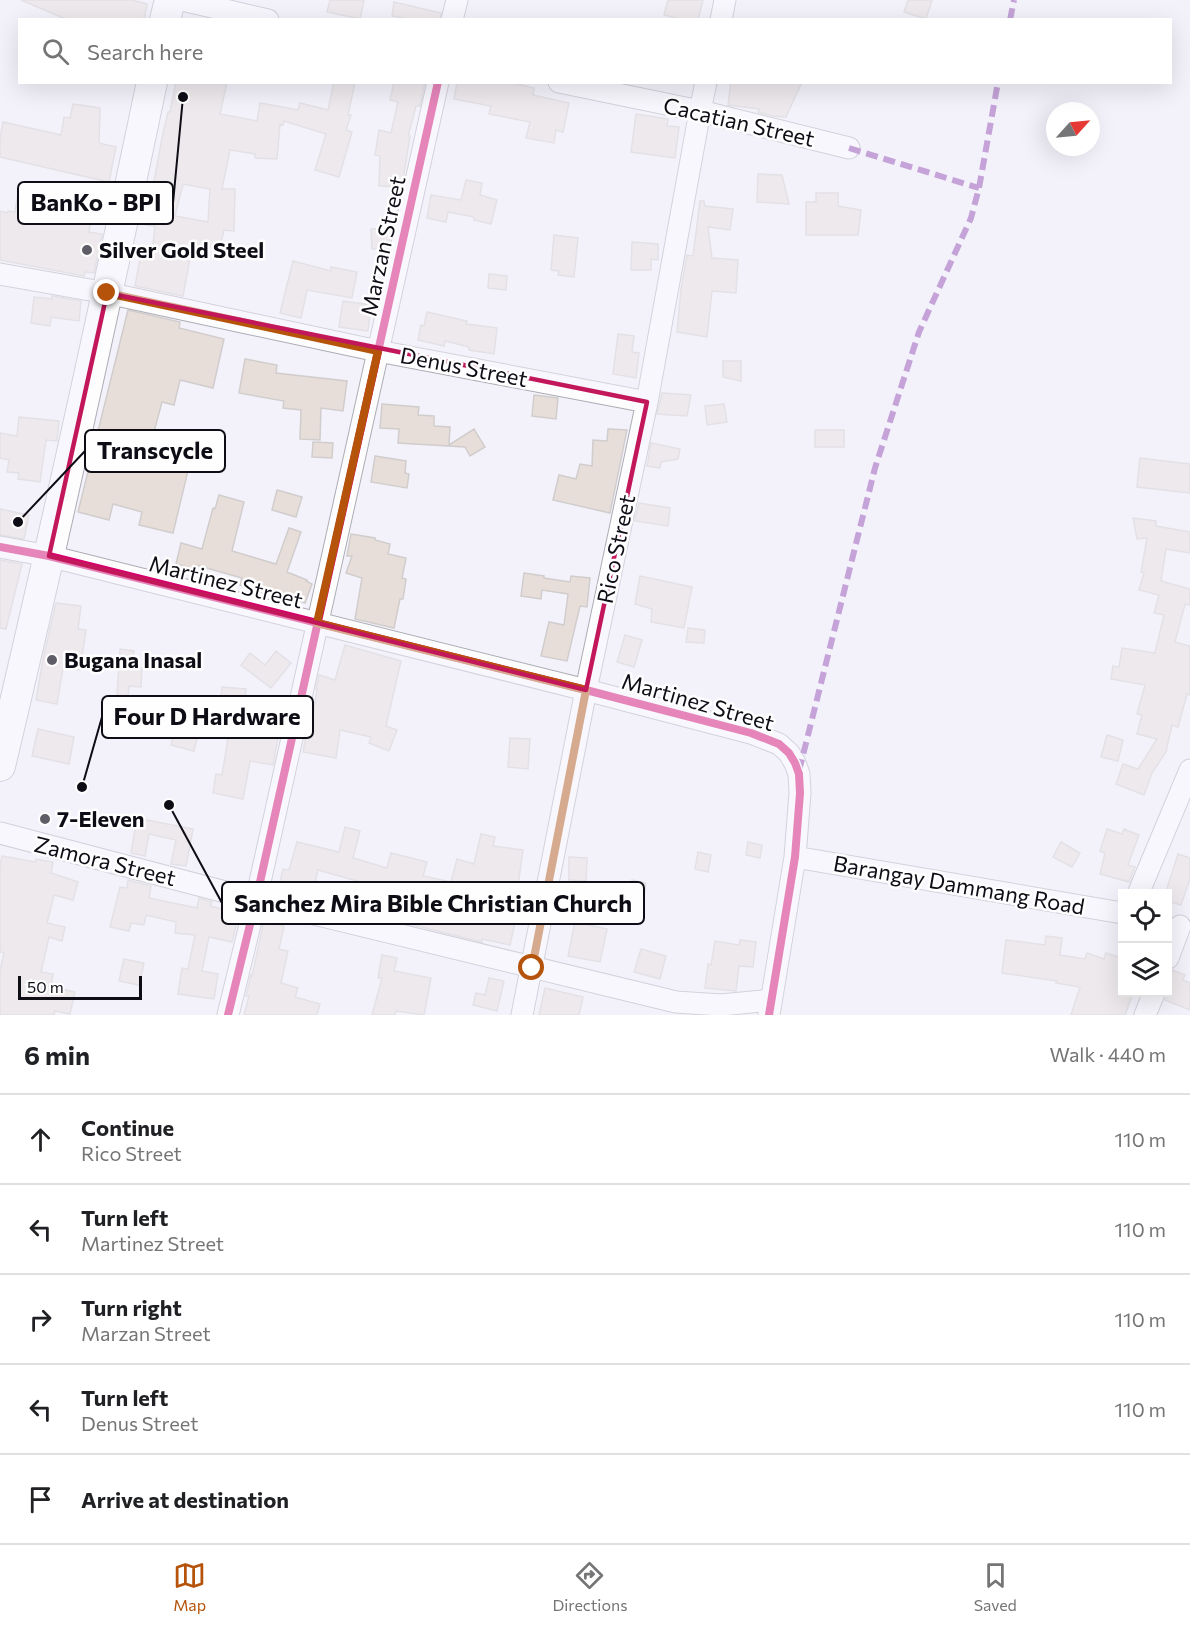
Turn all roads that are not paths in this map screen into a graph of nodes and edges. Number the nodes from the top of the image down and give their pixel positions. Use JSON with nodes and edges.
{"nodes":[{"id":1,"x":170,"y":0,"type":"edge"},
{"id":2,"x":182,"y":0,"type":"edge"},
{"id":3,"x":457,"y":0,"type":"edge"},
{"id":4,"x":725,"y":0,"type":"edge"},
{"id":5,"x":166,"y":18,"type":"edge"},
{"id":6,"x":259,"y":18,"type":"edge"},
{"id":7,"x":452,"y":18,"type":"edge"},
{"id":8,"x":721,"y":18,"type":"edge"},
{"id":9,"x":152,"y":84,"type":"edge"},
{"id":10,"x":438,"y":84,"type":"edge"},
{"id":11,"x":569,"y":84,"type":"edge"},
{"id":12,"x":706,"y":84,"type":"edge"},
{"id":13,"x":700,"y":111,"type":"junction"},
{"id":14,"x":849,"y":148,"type":"dead end"},
{"id":15,"x":0,"y":274,"type":"edge"},
{"id":16,"x":107,"y":293,"type":"junction"},
{"id":17,"x":378,"y":351,"type":"junction"},
{"id":18,"x":646,"y":402,"type":"junction"},
{"id":19,"x":0,"y":547,"type":"edge"},
{"id":20,"x":49,"y":556,"type":"junction"},
{"id":21,"x":317,"y":623,"type":"junction"},
{"id":22,"x":586,"y":690,"type":"junction"},
{"id":23,"x":0,"y":766,"type":"edge"},
{"id":24,"x":1190,"y":770,"type":"edge"},
{"id":25,"x":0,"y":834,"type":"edge"},
{"id":26,"x":795,"y":857,"type":"junction"},
{"id":27,"x":1140,"y":889,"type":"edge"},
{"id":28,"x":256,"y":900,"type":"junction"},
{"id":29,"x":1118,"y":912,"type":"edge"},
{"id":30,"x":1179,"y":926,"type":"edge"},
{"id":31,"x":1172,"y":945,"type":"edge"},
{"id":32,"x":532,"y":968,"type":"junction"},
{"id":33,"x":1152,"y":997,"type":"edge"},
{"id":34,"x":770,"y":1008,"type":"edge"},
{"id":35,"x":228,"y":1015,"type":"edge"},
{"id":36,"x":522,"y":1015,"type":"edge"},
{"id":37,"x":1145,"y":1015,"type":"edge"}],
"edges":[{"from":1,"to":5,"type":"highway"},
{"from":2,"to":6,"type":"street"},
{"from":3,"to":7,"type":"street"},
{"from":4,"to":8,"type":"street"},
{"from":9,"to":16,"type":"highway"},
{"from":10,"to":17,"type":"street","name":"Marzan Street"},
{"from":11,"to":13,"type":"street","name":"Cacatian Street"},
{"from":12,"to":13,"type":"street","name":"Rico Street"},
{"from":13,"to":14,"type":"street","name":"Cacatian Street"},
{"from":13,"to":18,"type":"street","name":"Rico Street"},
{"from":15,"to":16,"type":"street","name":"Denus Street"},
{"from":16,"to":17,"type":"street","name":"Denus Street"},
{"from":16,"to":20,"type":"highway"},
{"from":17,"to":18,"type":"street","name":"Denus Street"},
{"from":17,"to":21,"type":"street","name":"Marzan Street"},
{"from":18,"to":22,"type":"street","name":"Rico Street"},
{"from":19,"to":20,"type":"street","name":"Martinez Street"},
{"from":20,"to":21,"type":"street","name":"Martinez Street"},
{"from":20,"to":23,"type":"highway"},
{"from":21,"to":22,"type":"street","name":"Martinez Street"},
{"from":21,"to":28,"type":"street","name":"Marzan Street"},
{"from":22,"to":26,"type":"street","name":"Martinez Street"},
{"from":22,"to":32,"type":"street","name":"Rico Street"},
{"from":24,"to":27,"type":"street"},
{"from":25,"to":28,"type":"street","name":"Zamora Street"},
{"from":26,"to":29,"type":"street","name":"Barangay Dammang Road"},
{"from":26,"to":34,"type":"street","name":"Martinez Street"},
{"from":28,"to":32,"type":"street","name":"Zamora Street"},
{"from":28,"to":35,"type":"street","name":"Marzan Street"},
{"from":30,"to":31,"type":"street"},
{"from":32,"to":34,"type":"street","name":"Zamora Street"},
{"from":32,"to":36,"type":"street","name":"Rico Street"},
{"from":33,"to":37,"type":"street"}]}
